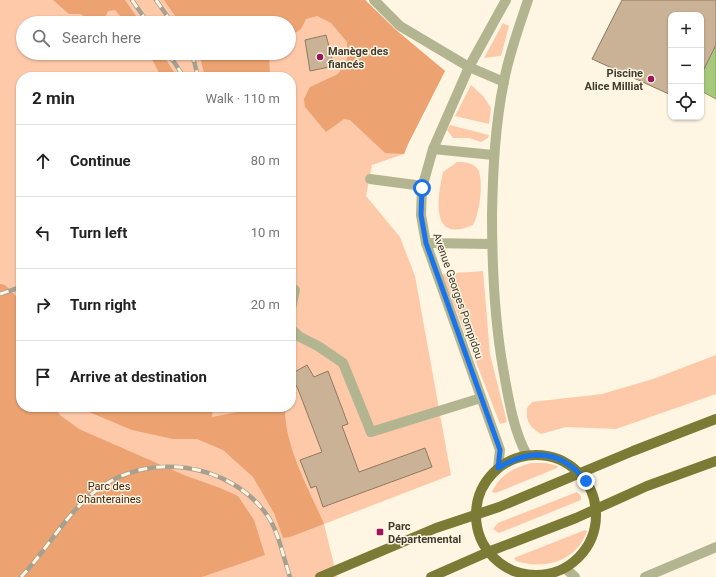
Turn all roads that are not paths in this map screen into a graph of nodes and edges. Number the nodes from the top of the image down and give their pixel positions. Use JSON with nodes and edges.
{"nodes":[{"id":1,"x":374,"y":0,"type":"edge"},
{"id":2,"x":506,"y":0,"type":"edge"},
{"id":3,"x":528,"y":0,"type":"edge"},
{"id":4,"x":469,"y":67,"type":"junction"},
{"id":5,"x":504,"y":82,"type":"junction"},
{"id":6,"x":433,"y":149,"type":"junction"},
{"id":7,"x":493,"y":156,"type":"junction"},
{"id":8,"x":370,"y":179,"type":"dead end"},
{"id":9,"x":423,"y":186,"type":"junction"},
{"id":10,"x":426,"y":243,"type":"junction"},
{"id":11,"x":492,"y":244,"type":"junction"},
{"id":12,"x":296,"y":333,"type":"edge"},
{"id":13,"x":481,"y":398,"type":"junction"},
{"id":14,"x":716,"y":419,"type":"edge"},
{"id":15,"x":527,"y":455,"type":"junction"},
{"id":16,"x":716,"y":461,"type":"edge"},
{"id":17,"x":498,"y":468,"type":"junction"},
{"id":18,"x":580,"y":473,"type":"junction"},
{"id":19,"x":596,"y":508,"type":"junction"},
{"id":20,"x":476,"y":514,"type":"junction"},
{"id":21,"x":716,"y":547,"type":"edge"},
{"id":22,"x":488,"y":552,"type":"junction"},
{"id":23,"x":565,"y":568,"type":"junction"},
{"id":24,"x":320,"y":577,"type":"edge"},
{"id":25,"x":431,"y":577,"type":"edge"},
{"id":26,"x":574,"y":577,"type":"edge"},
{"id":27,"x":645,"y":577,"type":"edge"}],
"edges":[{"from":1,"to":4,"type":"street"},
{"from":2,"to":4,"type":"street","name":"Avenue Georges Pompidou"},
{"from":3,"to":5,"type":"street","name":"Avenue Georges Pompidou"},
{"from":4,"to":5,"type":"street"},
{"from":4,"to":6,"type":"street","name":"Avenue Georges Pompidou"},
{"from":5,"to":7,"type":"street","name":"Avenue Georges Pompidou"},
{"from":6,"to":7,"type":"street"},
{"from":6,"to":9,"type":"street","name":"Avenue Georges Pompidou"},
{"from":7,"to":11,"type":"street","name":"Avenue Georges Pompidou"},
{"from":8,"to":9,"type":"street"},
{"from":9,"to":10,"type":"street","name":"Avenue Georges Pompidou"},
{"from":10,"to":11,"type":"street"},
{"from":10,"to":13,"type":"street","name":"Avenue Georges Pompidou"},
{"from":11,"to":15,"type":"street","name":"Avenue Georges Pompidou"},
{"from":12,"to":13,"type":"street"},
{"from":13,"to":17,"type":"street","name":"Avenue Georges Pompidou"},
{"from":14,"to":18,"type":"main road"},
{"from":15,"to":17,"type":"main road"},
{"from":15,"to":18,"type":"main road"},
{"from":16,"to":19,"type":"main road"},
{"from":17,"to":20,"type":"main road"},
{"from":18,"to":19,"type":"main road"},
{"from":18,"to":20,"type":"main road"},
{"from":19,"to":22,"type":"main road"},
{"from":19,"to":23,"type":"main road"},
{"from":20,"to":22,"type":"main road"},
{"from":20,"to":24,"type":"main road"},
{"from":21,"to":27,"type":"street"},
{"from":22,"to":23,"type":"main road"},
{"from":22,"to":25,"type":"main road"},
{"from":23,"to":26,"type":"street"}]}
